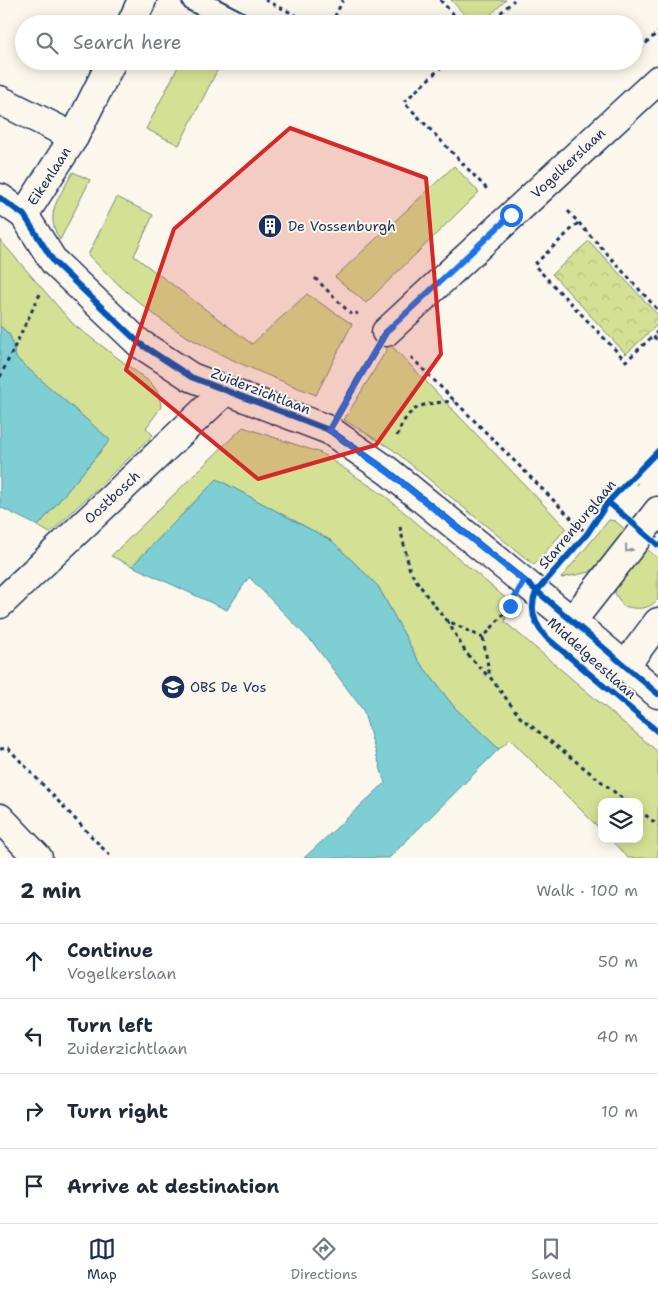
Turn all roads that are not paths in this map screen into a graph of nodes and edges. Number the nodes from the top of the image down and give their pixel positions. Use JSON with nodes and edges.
{"nodes":[{"id":1,"x":142,"y":0,"type":"edge"},
{"id":2,"x":194,"y":0,"type":"edge"},
{"id":3,"x":135,"y":15,"type":"edge"},
{"id":4,"x":223,"y":15,"type":"edge"},
{"id":5,"x":108,"y":70,"type":"edge"},
{"id":6,"x":658,"y":80,"type":"edge"},
{"id":7,"x":0,"y":100,"type":"edge"},
{"id":8,"x":74,"y":137,"type":"junction"},
{"id":9,"x":0,"y":198,"type":"edge"},
{"id":10,"x":24,"y":215,"type":"junction"},
{"id":11,"x":386,"y":332,"type":"road end"},
{"id":12,"x":225,"y":391,"type":"junction"},
{"id":13,"x":658,"y":511,"type":"edge"},
{"id":14,"x":0,"y":604,"type":"edge"},
{"id":15,"x":572,"y":621,"type":"junction"},
{"id":16,"x":658,"y":622,"type":"edge"},
{"id":17,"x":624,"y":666,"type":"junction"},
{"id":18,"x":658,"y":694,"type":"edge"},
{"id":19,"x":0,"y":818,"type":"edge"},
{"id":20,"x":38,"y":858,"type":"edge"}],
"edges":[{"from":1,"to":3,"type":"street"},
{"from":2,"to":4,"type":"lane"},
{"from":5,"to":8,"type":"street","name":"Eikenlaan"},
{"from":6,"to":11,"type":"street","name":"Vogelkerslaan"},
{"from":7,"to":8,"type":"street","name":"Eikenlaan"},
{"from":8,"to":10,"type":"street","name":"Eikenlaan"},
{"from":9,"to":10,"type":"street","name":"Zuiderzichtlaan"},
{"from":10,"to":12,"type":"street","name":"Zuiderzichtlaan"},
{"from":12,"to":14,"type":"street","name":"Oostbosch"},
{"from":12,"to":15,"type":"street","name":"Zuiderzichtlaan"},
{"from":13,"to":15,"type":"street","one_way":true},
{"from":15,"to":17,"type":"street","name":"Zuiderzichtlaan"},
{"from":16,"to":17,"type":"street"},
{"from":17,"to":18,"type":"street","name":"Middelgeestlaan"},
{"from":19,"to":20,"type":"street"}]}
